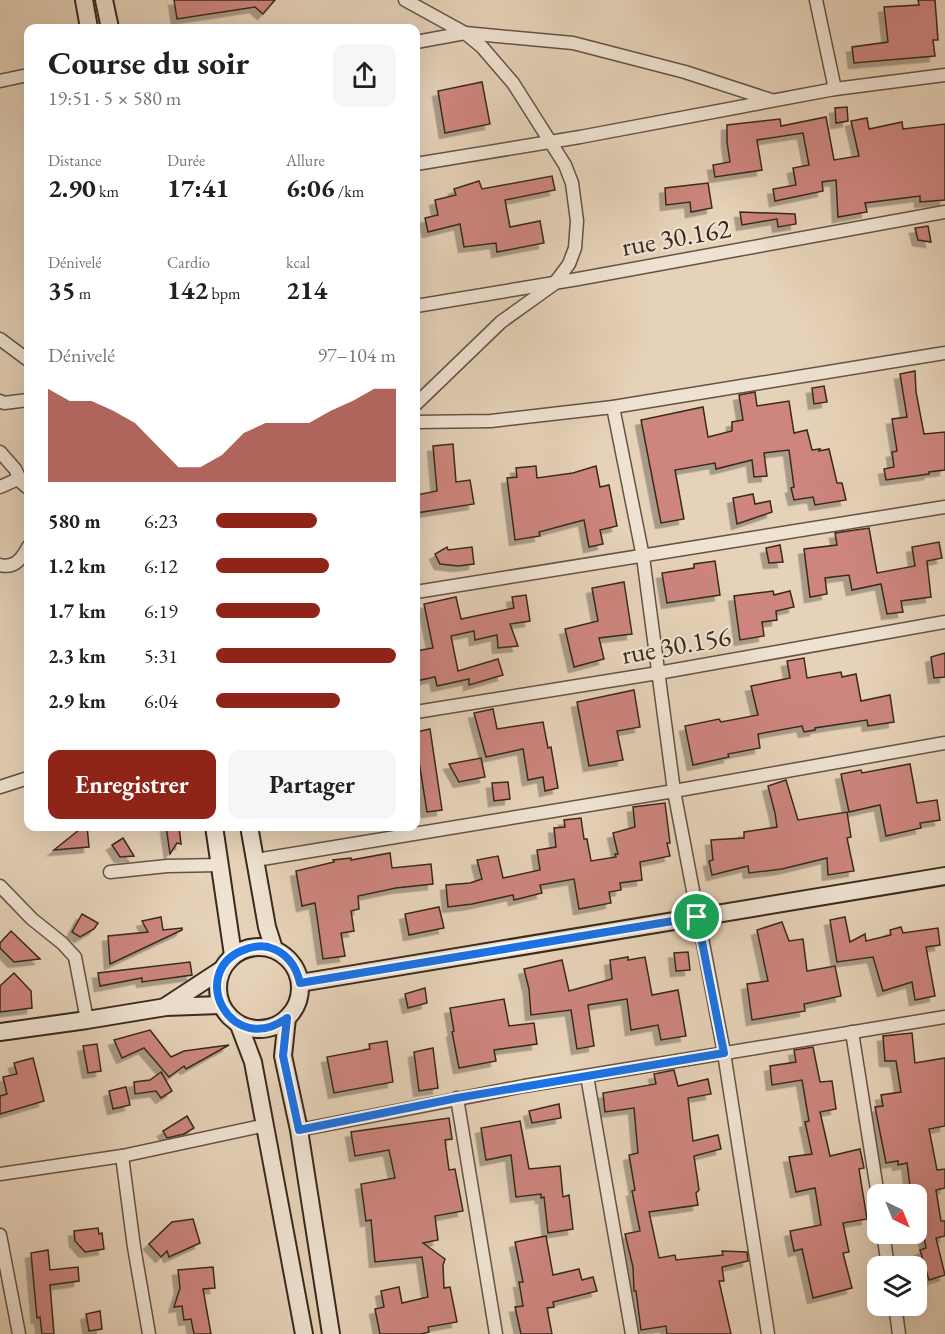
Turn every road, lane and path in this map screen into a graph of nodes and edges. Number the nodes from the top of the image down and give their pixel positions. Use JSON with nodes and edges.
{"nodes":[{"id":1,"x":84,"y":0,"type":"edge"},
{"id":2,"x":104,"y":0,"type":"edge"},
{"id":3,"x":405,"y":0,"type":"edge"},
{"id":4,"x":816,"y":0,"type":"edge"},
{"id":5,"x":88,"y":24,"type":"edge"},
{"id":6,"x":109,"y":24,"type":"edge"},
{"id":7,"x":465,"y":33,"type":"junction"},
{"id":8,"x":420,"y":41,"type":"edge"},
{"id":9,"x":945,"y":75,"type":"edge"},
{"id":10,"x":24,"y":76,"type":"edge"},
{"id":11,"x":0,"y":81,"type":"edge"},
{"id":12,"x":835,"y":89,"type":"junction"},
{"id":13,"x":772,"y":101,"type":"junction"},
{"id":14,"x":551,"y":141,"type":"junction"},
{"id":15,"x":420,"y":163,"type":"edge"},
{"id":16,"x":945,"y":212,"type":"edge"},
{"id":17,"x":554,"y":284,"type":"junction"},
{"id":18,"x":420,"y":305,"type":"edge"},
{"id":19,"x":0,"y":339,"type":"edge"},
{"id":20,"x":945,"y":353,"type":"edge"},
{"id":21,"x":24,"y":357,"type":"edge"},
{"id":22,"x":24,"y":400,"type":"edge"},
{"id":23,"x":420,"y":400,"type":"edge"},
{"id":24,"x":2,"y":403,"type":"edge"},
{"id":25,"x":613,"y":407,"type":"junction"},
{"id":26,"x":420,"y":422,"type":"edge"},
{"id":27,"x":0,"y":452,"type":"edge"},
{"id":28,"x":18,"y":479,"type":"junction"},
{"id":29,"x":24,"y":484,"type":"edge"},
{"id":30,"x":0,"y":487,"type":"edge"},
{"id":31,"x":945,"y":507,"type":"edge"},
{"id":32,"x":24,"y":554,"type":"edge"},
{"id":33,"x":642,"y":556,"type":"junction"},
{"id":34,"x":0,"y":558,"type":"edge"},
{"id":35,"x":6,"y":565,"type":"edge"},
{"id":36,"x":420,"y":591,"type":"edge"},
{"id":37,"x":945,"y":622,"type":"edge"},
{"id":38,"x":658,"y":673,"type":"junction"},
{"id":39,"x":420,"y":711,"type":"edge"},
{"id":40,"x":945,"y":743,"type":"edge"},
{"id":41,"x":24,"y":779,"type":"edge"},
{"id":42,"x":0,"y":787,"type":"edge"},
{"id":43,"x":674,"y":791,"type":"junction"},
{"id":44,"x":215,"y":831,"type":"edge"},
{"id":45,"x":250,"y":831,"type":"edge"},
{"id":46,"x":256,"y":860,"type":"junction"},
{"id":47,"x":220,"y":866,"type":"junction"},
{"id":48,"x":110,"y":872,"type":"dead end"},
{"id":49,"x":945,"y":876,"type":"edge"},
{"id":50,"x":0,"y":886,"type":"edge"},
{"id":51,"x":697,"y":917,"type":"junction"},
{"id":52,"x":274,"y":949,"type":"junction"},
{"id":53,"x":232,"y":955,"type":"junction"},
{"id":54,"x":221,"y":970,"type":"junction"},
{"id":55,"x":300,"y":983,"type":"junction"},
{"id":56,"x":220,"y":1005,"type":"junction"},
{"id":57,"x":166,"y":1007,"type":"junction"},
{"id":58,"x":945,"y":1017,"type":"edge"},
{"id":59,"x":287,"y":1018,"type":"junction"},
{"id":60,"x":87,"y":1020,"type":"junction"},
{"id":61,"x":239,"y":1024,"type":"junction"},
{"id":62,"x":0,"y":1032,"type":"edge"},
{"id":63,"x":852,"y":1032,"type":"junction"},
{"id":64,"x":724,"y":1053,"type":"junction"},
{"id":65,"x":587,"y":1076,"type":"junction"},
{"id":66,"x":457,"y":1098,"type":"junction"},
{"id":67,"x":266,"y":1125,"type":"junction"},
{"id":68,"x":299,"y":1130,"type":"junction"},
{"id":69,"x":122,"y":1156,"type":"junction"},
{"id":70,"x":0,"y":1174,"type":"edge"},
{"id":71,"x":876,"y":1184,"type":"edge"},
{"id":72,"x":0,"y":1235,"type":"edge"},
{"id":73,"x":897,"y":1316,"type":"edge"},
{"id":74,"x":19,"y":1334,"type":"edge"},
{"id":75,"x":149,"y":1334,"type":"edge"},
{"id":76,"x":304,"y":1334,"type":"edge"},
{"id":77,"x":331,"y":1334,"type":"edge"},
{"id":78,"x":496,"y":1334,"type":"edge"},
{"id":79,"x":632,"y":1334,"type":"edge"},
{"id":80,"x":768,"y":1334,"type":"edge"},
{"id":81,"x":899,"y":1334,"type":"edge"}],
"edges":[{"from":1,"to":5,"type":"main road"},
{"from":2,"to":6,"type":"main road"},
{"from":3,"to":7,"type":"street"},
{"from":4,"to":12,"type":"street"},
{"from":7,"to":8,"type":"street"},
{"from":7,"to":13,"type":"street"},
{"from":7,"to":14,"type":"street"},
{"from":9,"to":12,"type":"street"},
{"from":10,"to":11,"type":"street"},
{"from":12,"to":13,"type":"street"},
{"from":13,"to":14,"type":"street"},
{"from":14,"to":15,"type":"street"},
{"from":14,"to":17,"type":"street"},
{"from":16,"to":17,"type":"street","name":"rue 30.162"},
{"from":17,"to":18,"type":"street","name":"rue 30.162"},
{"from":17,"to":23,"type":"street"},
{"from":19,"to":21,"type":"street"},
{"from":20,"to":25,"type":"street"},
{"from":22,"to":24,"type":"street"},
{"from":25,"to":26,"type":"street"},
{"from":25,"to":33,"type":"street"},
{"from":27,"to":28,"type":"street"},
{"from":28,"to":29,"type":"street"},
{"from":28,"to":30,"type":"street"},
{"from":31,"to":33,"type":"street"},
{"from":32,"to":35,"type":"street"},
{"from":33,"to":36,"type":"street"},
{"from":33,"to":38,"type":"street"},
{"from":34,"to":35,"type":"street"},
{"from":37,"to":38,"type":"street","name":"rue 30.156"},
{"from":38,"to":39,"type":"street","name":"rue 30.156"},
{"from":38,"to":43,"type":"street"},
{"from":40,"to":43,"type":"street"},
{"from":41,"to":42,"type":"street"},
{"from":43,"to":46,"type":"street"},
{"from":43,"to":51,"type":"street"},
{"from":44,"to":47,"type":"main road"},
{"from":45,"to":46,"type":"main road"},
{"from":46,"to":52,"type":"main road"},
{"from":47,"to":48,"type":"street"},
{"from":47,"to":53,"type":"main road"},
{"from":49,"to":51,"type":"main road"},
{"from":50,"to":60,"type":"street"},
{"from":51,"to":55,"type":"main road"},
{"from":51,"to":64,"type":"street"},
{"from":52,"to":53,"type":"main road"},
{"from":52,"to":55,"type":"main road"},
{"from":53,"to":54,"type":"main road"},
{"from":54,"to":56,"type":"main road"},
{"from":54,"to":57,"type":"main road"},
{"from":55,"to":59,"type":"main road"},
{"from":56,"to":57,"type":"main road"},
{"from":56,"to":61,"type":"main road"},
{"from":57,"to":60,"type":"main road"},
{"from":58,"to":63,"type":"street"},
{"from":59,"to":61,"type":"main road"},
{"from":59,"to":68,"type":"main road"},
{"from":60,"to":62,"type":"main road"},
{"from":61,"to":67,"type":"main road"},
{"from":63,"to":64,"type":"street"},
{"from":63,"to":71,"type":"street"},
{"from":64,"to":65,"type":"street"},
{"from":64,"to":80,"type":"street"},
{"from":65,"to":66,"type":"street"},
{"from":65,"to":79,"type":"street"},
{"from":66,"to":68,"type":"street"},
{"from":66,"to":78,"type":"street"},
{"from":67,"to":69,"type":"street"},
{"from":67,"to":76,"type":"main road"},
{"from":68,"to":77,"type":"main road"},
{"from":69,"to":70,"type":"street"},
{"from":69,"to":75,"type":"street"},
{"from":72,"to":74,"type":"street"},
{"from":73,"to":81,"type":"street"}]}
